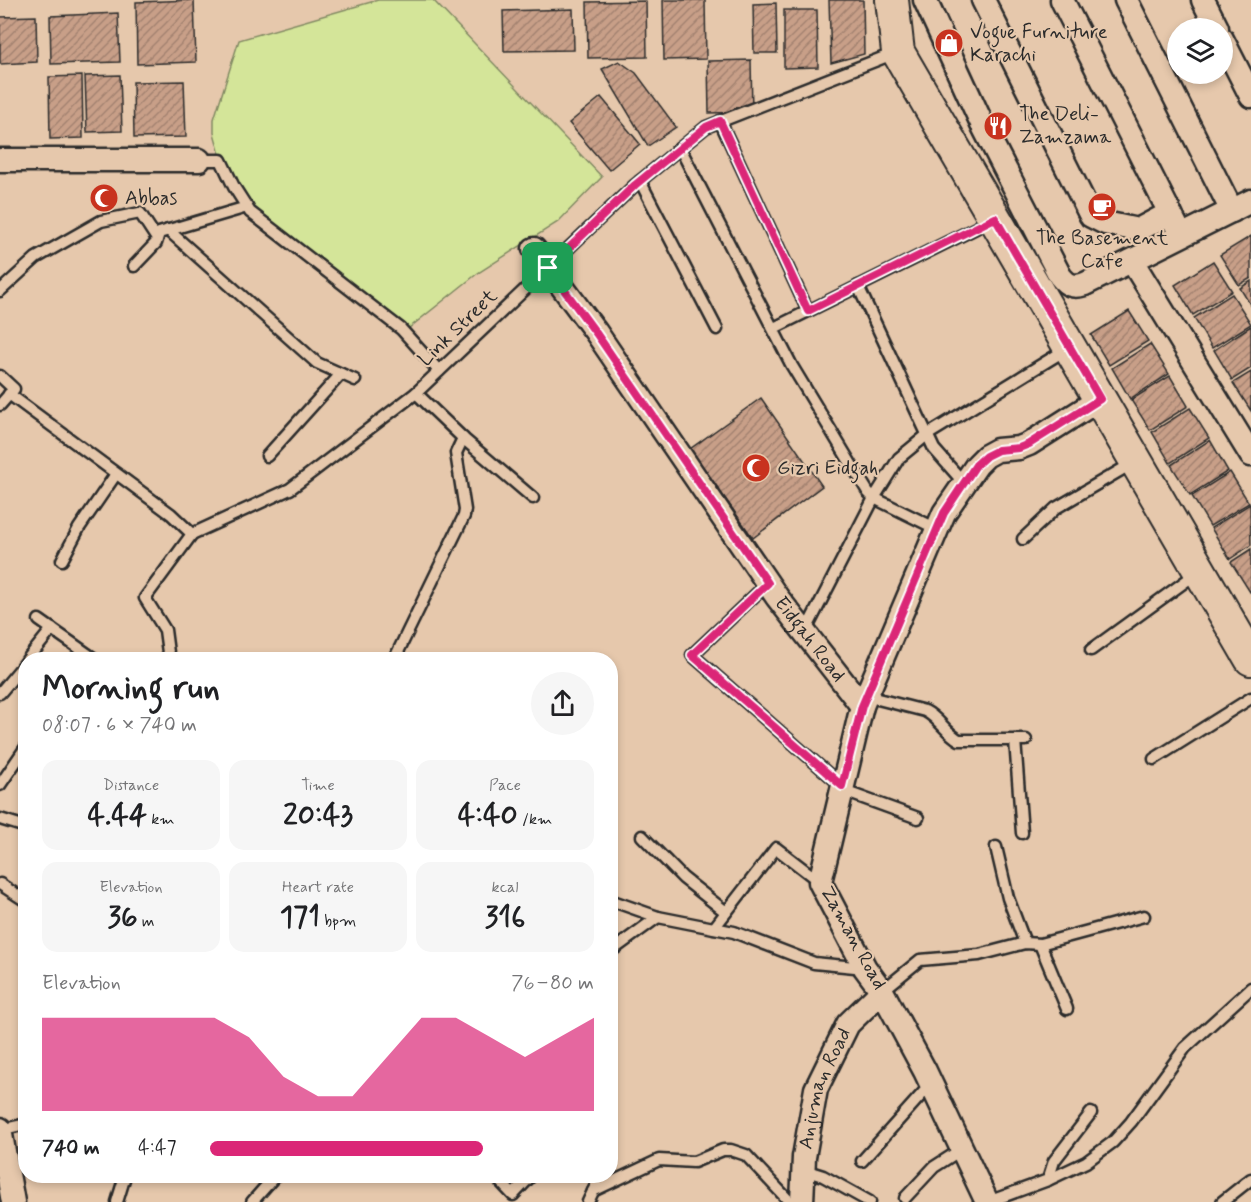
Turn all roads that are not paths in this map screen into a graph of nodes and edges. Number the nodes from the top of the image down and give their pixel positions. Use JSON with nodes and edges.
{"nodes":[{"id":1,"x":892,"y":0,"type":"edge"},
{"id":2,"x":925,"y":0,"type":"edge"},
{"id":3,"x":983,"y":0,"type":"edge"},
{"id":4,"x":1062,"y":0,"type":"edge"},
{"id":5,"x":1126,"y":0,"type":"edge"},
{"id":6,"x":1203,"y":0,"type":"edge"},
{"id":7,"x":1212,"y":18,"type":"edge"},
{"id":8,"x":898,"y":52,"type":"junction"},
{"id":9,"x":1233,"y":61,"type":"edge"},
{"id":10,"x":1251,"y":96,"type":"edge"},
{"id":11,"x":720,"y":121,"type":"junction"},
{"id":12,"x":680,"y":148,"type":"junction"},
{"id":13,"x":0,"y":160,"type":"edge"},
{"id":14,"x":199,"y":160,"type":"joint"},
{"id":15,"x":640,"y":181,"type":"junction"},
{"id":16,"x":1242,"y":206,"type":"edge"},
{"id":17,"x":247,"y":207,"type":"junction"},
{"id":18,"x":1170,"y":213,"type":"junction"},
{"id":19,"x":995,"y":218,"type":"junction"},
{"id":20,"x":168,"y":230,"type":"junction"},
{"id":21,"x":1182,"y":237,"type":"junction"},
{"id":22,"x":158,"y":239,"type":"junction"},
{"id":23,"x":534,"y":249,"type":"dead end"},
{"id":24,"x":1132,"y":261,"type":"junction"},
{"id":25,"x":134,"y":266,"type":"dead end"},
{"id":26,"x":548,"y":268,"type":"junction"},
{"id":27,"x":858,"y":286,"type":"junction"},
{"id":28,"x":0,"y":291,"type":"edge"},
{"id":29,"x":808,"y":311,"type":"junction"},
{"id":30,"x":774,"y":328,"type":"junction"},
{"id":31,"x":717,"y":329,"type":"dead end"},
{"id":32,"x":1070,"y":347,"type":"junction"},
{"id":33,"x":439,"y":371,"type":"junction"},
{"id":34,"x":341,"y":374,"type":"junction"},
{"id":35,"x":0,"y":376,"type":"edge"},
{"id":36,"x":356,"y":380,"type":"dead end"},
{"id":37,"x":416,"y":393,"type":"junction"},
{"id":38,"x":9,"y":394,"type":"junction"},
{"id":39,"x":1100,"y":399,"type":"junction"},
{"id":40,"x":0,"y":405,"type":"edge"},
{"id":41,"x":927,"y":435,"type":"junction"},
{"id":42,"x":463,"y":438,"type":"junction"},
{"id":43,"x":1251,"y":455,"type":"edge"},
{"id":44,"x":267,"y":456,"type":"dead end"},
{"id":45,"x":1136,"y":461,"type":"junction"},
{"id":46,"x":116,"y":474,"type":"junction"},
{"id":47,"x":964,"y":483,"type":"junction"},
{"id":48,"x":533,"y":498,"type":"dead end"},
{"id":49,"x":873,"y":498,"type":"junction"},
{"id":50,"x":937,"y":529,"type":"junction"},
{"id":51,"x":192,"y":534,"type":"junction"},
{"id":52,"x":1023,"y":539,"type":"dead end"},
{"id":53,"x":62,"y":560,"type":"dead end"},
{"id":54,"x":1200,"y":571,"type":"junction"},
{"id":55,"x":768,"y":583,"type":"junction"},
{"id":56,"x":39,"y":620,"type":"dead end"},
{"id":57,"x":52,"y":629,"type":"junction"},
{"id":58,"x":805,"y":632,"type":"junction"},
{"id":59,"x":1091,"y":650,"type":"dead end"},
{"id":60,"x":33,"y":652,"type":"edge"},
{"id":61,"x":85,"y":652,"type":"edge"},
{"id":62,"x":168,"y":652,"type":"edge"},
{"id":63,"x":398,"y":652,"type":"edge"},
{"id":64,"x":1251,"y":659,"type":"edge"},
{"id":65,"x":18,"y":671,"type":"edge"},
{"id":66,"x":0,"y":693,"type":"edge"},
{"id":67,"x":1251,"y":698,"type":"edge"},
{"id":68,"x":864,"y":701,"type":"junction"},
{"id":69,"x":18,"y":759,"type":"edge"},
{"id":70,"x":1154,"y":759,"type":"dead end"},
{"id":71,"x":0,"y":785,"type":"edge"},
{"id":72,"x":842,"y":788,"type":"junction"},
{"id":73,"x":918,"y":818,"type":"dead end"},
{"id":74,"x":0,"y":819,"type":"edge"},
{"id":75,"x":18,"y":825,"type":"edge"},
{"id":76,"x":1022,"y":833,"type":"dead end"},
{"id":77,"x":642,"y":836,"type":"dead end"},
{"id":78,"x":996,"y":847,"type":"dead end"},
{"id":79,"x":820,"y":882,"type":"junction"},
{"id":80,"x":0,"y":884,"type":"edge"},
{"id":81,"x":18,"y":896,"type":"edge"},
{"id":82,"x":618,"y":903,"type":"edge"},
{"id":83,"x":726,"y":912,"type":"junction"},
{"id":84,"x":1144,"y":916,"type":"dead end"},
{"id":85,"x":658,"y":917,"type":"junction"},
{"id":86,"x":714,"y":928,"type":"junction"},
{"id":87,"x":1025,"y":944,"type":"junction"},
{"id":88,"x":1040,"y":944,"type":"junction"},
{"id":89,"x":618,"y":946,"type":"edge"},
{"id":90,"x":865,"y":968,"type":"junction"},
{"id":91,"x":1251,"y":988,"type":"edge"},
{"id":92,"x":882,"y":991,"type":"junction"},
{"id":93,"x":1067,"y":1009,"type":"dead end"},
{"id":94,"x":931,"y":1084,"type":"junction"},
{"id":95,"x":1091,"y":1113,"type":"dead end"},
{"id":96,"x":13,"y":1128,"type":"edge"},
{"id":97,"x":962,"y":1149,"type":"junction"},
{"id":98,"x":862,"y":1161,"type":"dead end"},
{"id":99,"x":804,"y":1170,"type":"junction"},
{"id":100,"x":618,"y":1179,"type":"edge"},
{"id":101,"x":1251,"y":1179,"type":"edge"},
{"id":102,"x":1048,"y":1180,"type":"junction"},
{"id":103,"x":123,"y":1183,"type":"edge"},
{"id":104,"x":271,"y":1183,"type":"edge"},
{"id":105,"x":502,"y":1183,"type":"edge"},
{"id":106,"x":524,"y":1183,"type":"edge"},
{"id":107,"x":595,"y":1183,"type":"edge"},
{"id":108,"x":610,"y":1183,"type":"edge"},
{"id":109,"x":593,"y":1191,"type":"junction"},
{"id":110,"x":905,"y":1198,"type":"dead end"},
{"id":111,"x":261,"y":1199,"type":"edge"},
{"id":112,"x":13,"y":1202,"type":"edge"},
{"id":113,"x":117,"y":1202,"type":"edge"},
{"id":114,"x":588,"y":1202,"type":"edge"},
{"id":115,"x":790,"y":1202,"type":"edge"},
{"id":116,"x":802,"y":1202,"type":"edge"},
{"id":117,"x":870,"y":1202,"type":"edge"},
{"id":118,"x":987,"y":1202,"type":"edge"},
{"id":119,"x":1222,"y":1202,"type":"edge"}],
"edges":[{"from":1,"to":8,"type":"street"},
{"from":2,"to":24,"type":"street"},
{"from":3,"to":18,"type":"street"},
{"from":4,"to":18,"type":"street"},
{"from":5,"to":16,"type":"street"},
{"from":6,"to":7,"type":"street"},
{"from":8,"to":11,"type":"lane","name":"Link Street"},
{"from":8,"to":19,"type":"street"},
{"from":9,"to":10,"type":"street"},
{"from":11,"to":12,"type":"lane","name":"Link Street"},
{"from":11,"to":29,"type":"lane"},
{"from":12,"to":15,"type":"lane","name":"Link Street"},
{"from":12,"to":30,"type":"lane"},
{"from":13,"to":14,"type":"street"},
{"from":14,"to":17,"type":"lane"},
{"from":15,"to":26,"type":"lane","name":"Link Street"},
{"from":15,"to":31,"type":"lane"},
{"from":16,"to":21,"type":"street"},
{"from":17,"to":20,"type":"lane"},
{"from":17,"to":33,"type":"lane"},
{"from":18,"to":21,"type":"street"},
{"from":19,"to":27,"type":"lane"},
{"from":19,"to":32,"type":"street"},
{"from":20,"to":22,"type":"lane"},
{"from":20,"to":34,"type":"lane"},
{"from":21,"to":24,"type":"street"},
{"from":22,"to":25,"type":"lane"},
{"from":22,"to":28,"type":"lane"},
{"from":23,"to":26,"type":"street","name":"Eidgah Road"},
{"from":24,"to":43,"type":"street"},
{"from":26,"to":33,"type":"lane","name":"Link Street"},
{"from":26,"to":55,"type":"street","name":"Eidgah Road"},
{"from":27,"to":29,"type":"lane"},
{"from":27,"to":41,"type":"lane"},
{"from":29,"to":30,"type":"lane"},
{"from":30,"to":49,"type":"lane"},
{"from":32,"to":39,"type":"street"},
{"from":32,"to":41,"type":"lane"},
{"from":33,"to":37,"type":"lane","name":"Link Street"},
{"from":34,"to":36,"type":"lane"},
{"from":34,"to":44,"type":"lane"},
{"from":35,"to":38,"type":"lane"},
{"from":37,"to":42,"type":"lane"},
{"from":37,"to":51,"type":"lane","name":"Link Street"},
{"from":38,"to":40,"type":"lane"},
{"from":38,"to":46,"type":"lane"},
{"from":39,"to":45,"type":"street"},
{"from":39,"to":47,"type":"street","name":"Zaman Road"},
{"from":41,"to":47,"type":"lane"},
{"from":41,"to":49,"type":"lane"},
{"from":42,"to":48,"type":"lane"},
{"from":42,"to":63,"type":"lane"},
{"from":45,"to":52,"type":"lane"},
{"from":45,"to":54,"type":"street"},
{"from":46,"to":51,"type":"lane"},
{"from":46,"to":53,"type":"lane"},
{"from":47,"to":50,"type":"street","name":"Zaman Road"},
{"from":49,"to":50,"type":"lane"},
{"from":49,"to":58,"type":"lane"},
{"from":50,"to":68,"type":"street","name":"Zaman Road"},
{"from":51,"to":62,"type":"lane","name":"Link Street"},
{"from":54,"to":59,"type":"lane"},
{"from":54,"to":64,"type":"street"},
{"from":55,"to":58,"type":"street","name":"Eidgah Road"},
{"from":55,"to":72,"type":"lane"},
{"from":56,"to":57,"type":"lane"},
{"from":57,"to":60,"type":"lane"},
{"from":57,"to":61,"type":"lane"},
{"from":58,"to":68,"type":"street","name":"Eidgah Road"},
{"from":65,"to":66,"type":"lane"},
{"from":67,"to":70,"type":"lane"},
{"from":68,"to":72,"type":"street","name":"Zaman Road"},
{"from":68,"to":76,"type":"lane"},
{"from":69,"to":71,"type":"lane"},
{"from":72,"to":73,"type":"lane"},
{"from":72,"to":79,"type":"street","name":"Zaman Road"},
{"from":74,"to":75,"type":"lane"},
{"from":77,"to":83,"type":"lane"},
{"from":78,"to":87,"type":"lane"},
{"from":79,"to":83,"type":"lane"},
{"from":79,"to":90,"type":"street","name":"Zaman Road"},
{"from":80,"to":81,"type":"lane"},
{"from":82,"to":85,"type":"lane"},
{"from":83,"to":86,"type":"lane"},
{"from":84,"to":88,"type":"lane"},
{"from":85,"to":86,"type":"lane"},
{"from":85,"to":89,"type":"lane"},
{"from":86,"to":90,"type":"lane"},
{"from":87,"to":88,"type":"lane"},
{"from":87,"to":92,"type":"lane"},
{"from":88,"to":93,"type":"lane"},
{"from":90,"to":92,"type":"street","name":"Zaman Road"},
{"from":91,"to":102,"type":"lane"},
{"from":92,"to":94,"type":"street","name":"Zaman Road"},
{"from":92,"to":99,"type":"street","name":"Anjuman Road"},
{"from":94,"to":97,"type":"street","name":"Zaman Road"},
{"from":94,"to":98,"type":"lane"},
{"from":95,"to":102,"type":"lane"},
{"from":96,"to":112,"type":"street"},
{"from":97,"to":110,"type":"lane"},
{"from":97,"to":118,"type":"street","name":"Zaman Road"},
{"from":99,"to":116,"type":"street","name":"Anjuman Road"},
{"from":99,"to":117,"type":"lane"},
{"from":100,"to":115,"type":"lane"},
{"from":101,"to":119,"type":"lane"},
{"from":102,"to":118,"type":"lane"},
{"from":103,"to":113,"type":"lane"},
{"from":104,"to":111,"type":"lane"},
{"from":105,"to":106,"type":"lane"},
{"from":107,"to":109,"type":"lane"},
{"from":108,"to":109,"type":"lane"},
{"from":109,"to":114,"type":"lane"}]}
